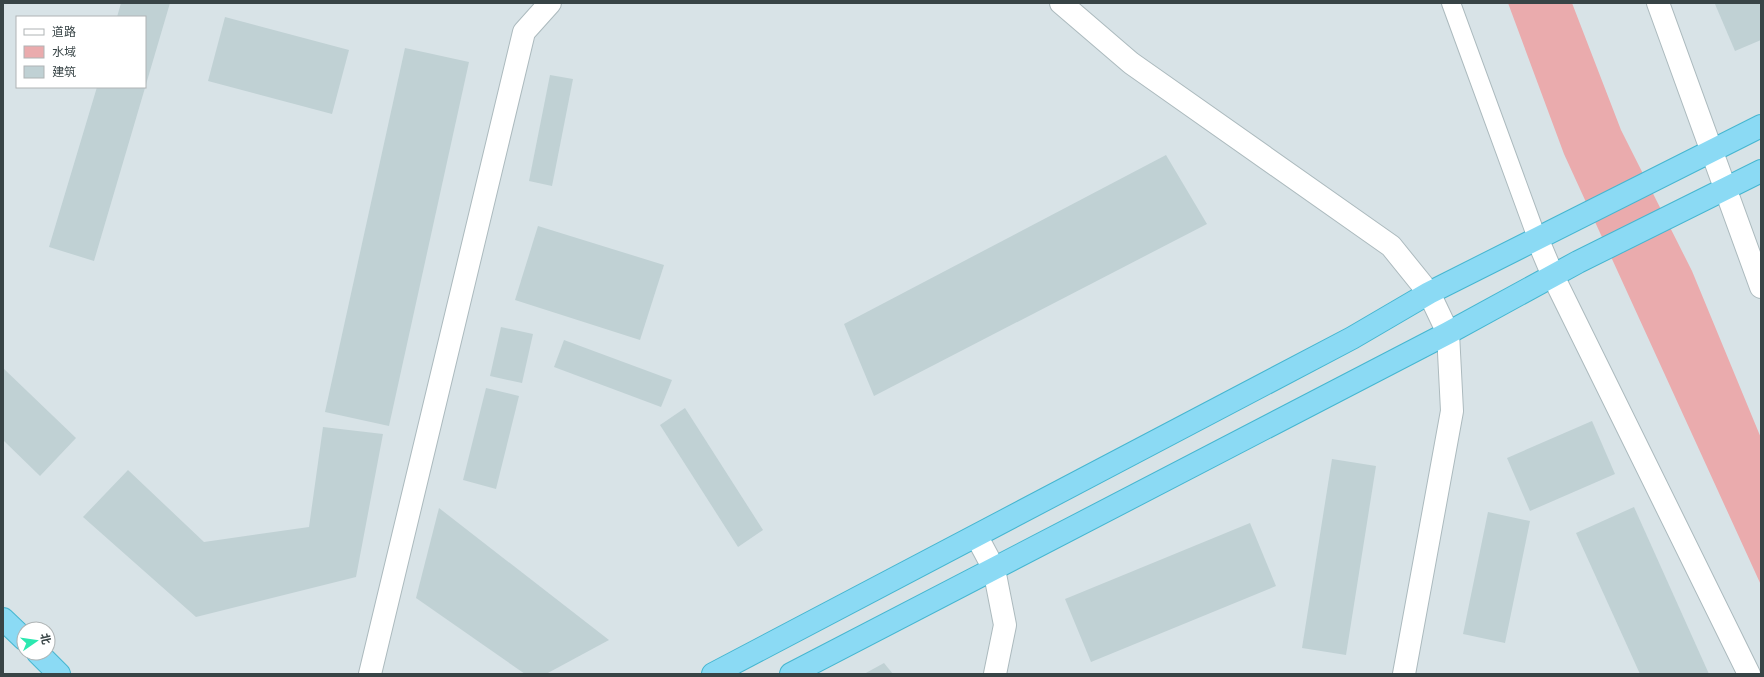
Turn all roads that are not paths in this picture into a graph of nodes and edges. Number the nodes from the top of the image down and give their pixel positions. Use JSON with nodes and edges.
{"nodes":[{"id":1,"x":550,"y":3,"type":"edge"},
{"id":2,"x":1061,"y":3,"type":"edge"},
{"id":3,"x":1450,"y":3,"type":"edge"},
{"id":4,"x":1658,"y":3,"type":"edge"},
{"id":5,"x":1761,"y":126,"type":"edge"},
{"id":6,"x":1712,"y":151,"type":"junction"},
{"id":7,"x":1761,"y":170,"type":"edge"},
{"id":8,"x":1726,"y":189,"type":"junction"},
{"id":9,"x":1538,"y":238,"type":"junction"},
{"id":10,"x":1553,"y":276,"type":"junction"},
{"id":11,"x":1761,"y":287,"type":"edge"},
{"id":12,"x":1429,"y":293,"type":"junction"},
{"id":13,"x":1448,"y":333,"type":"junction"},
{"id":14,"x":977,"y":537,"type":"junction"},
{"id":15,"x":994,"y":569,"type":"junction"},
{"id":16,"x":3,"y":618,"type":"edge"},
{"id":17,"x":16,"y":631,"type":"edge"},
{"id":18,"x":46,"y":661,"type":"edge"},
{"id":19,"x":59,"y":674,"type":"edge"},
{"id":20,"x":370,"y":674,"type":"edge"},
{"id":21,"x":713,"y":674,"type":"edge"},
{"id":22,"x":791,"y":674,"type":"edge"},
{"id":23,"x":995,"y":674,"type":"edge"},
{"id":24,"x":1404,"y":674,"type":"edge"},
{"id":25,"x":1749,"y":674,"type":"edge"}],
"edges":[{"from":1,"to":20,"type":"street"},
{"from":2,"to":12,"type":"street"},
{"from":3,"to":9,"type":"lane"},
{"from":4,"to":6,"type":"street"},
{"from":5,"to":6,"type":"highway"},
{"from":6,"to":8,"type":"street"},
{"from":6,"to":9,"type":"highway"},
{"from":7,"to":8,"type":"highway"},
{"from":8,"to":10,"type":"highway"},
{"from":8,"to":11,"type":"street"},
{"from":9,"to":10,"type":"street"},
{"from":9,"to":12,"type":"highway"},
{"from":10,"to":13,"type":"highway"},
{"from":10,"to":25,"type":"street"},
{"from":12,"to":13,"type":"street"},
{"from":12,"to":14,"type":"highway"},
{"from":13,"to":15,"type":"highway"},
{"from":13,"to":24,"type":"street"},
{"from":14,"to":15,"type":"street"},
{"from":14,"to":21,"type":"highway"},
{"from":15,"to":22,"type":"highway"},
{"from":15,"to":23,"type":"street"},
{"from":16,"to":17,"type":"highway"},
{"from":18,"to":19,"type":"highway"}]}
